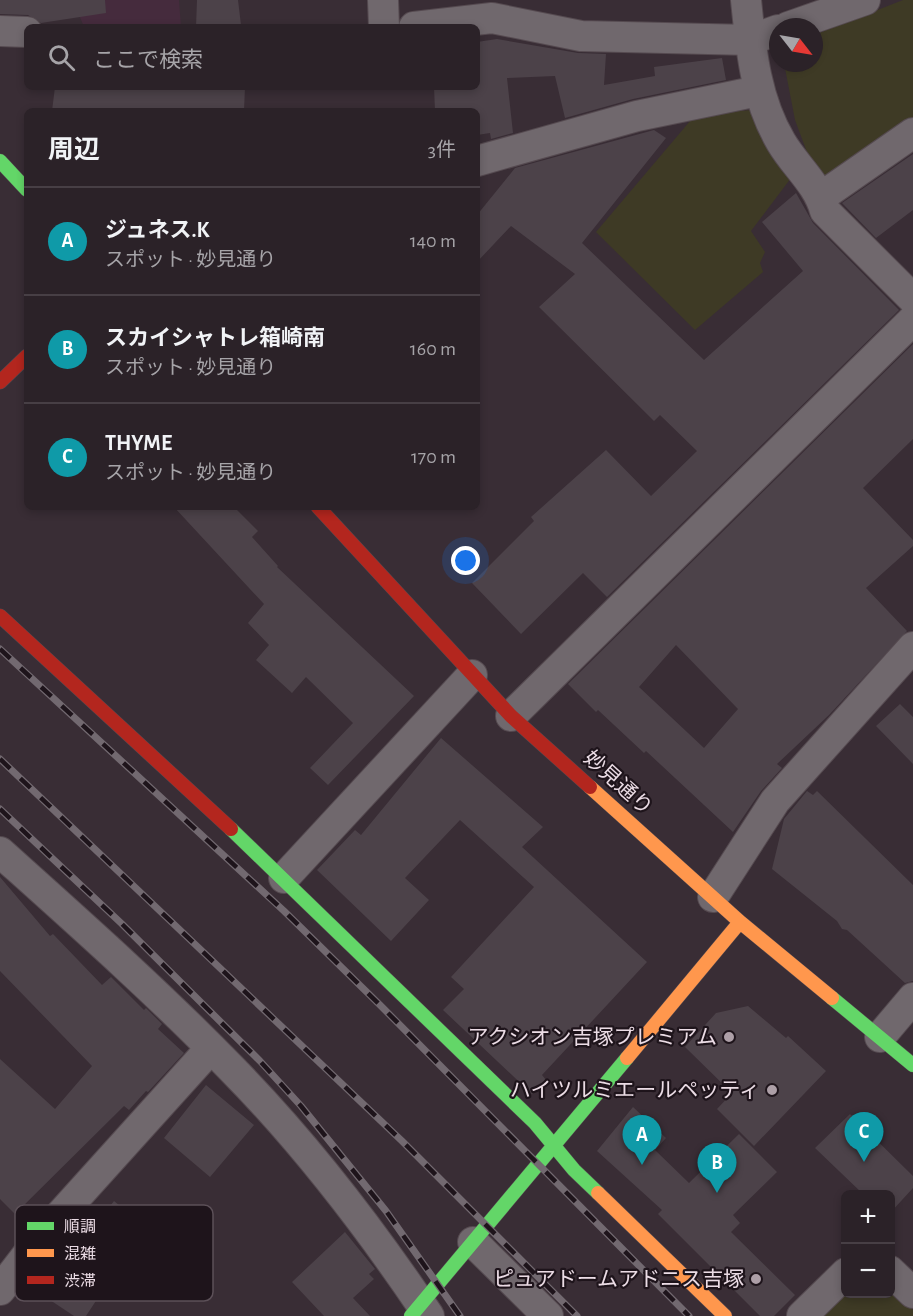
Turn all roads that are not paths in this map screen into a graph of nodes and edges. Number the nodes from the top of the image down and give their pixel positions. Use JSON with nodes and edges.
{"nodes":[{"id":1,"x":383,"y":0,"type":"edge"},
{"id":2,"x":746,"y":0,"type":"edge"},
{"id":3,"x":865,"y":0,"type":"edge"},
{"id":4,"x":814,"y":18,"type":"edge"},
{"id":5,"x":384,"y":24,"type":"edge"},
{"id":6,"x":440,"y":24,"type":"edge"},
{"id":7,"x":0,"y":31,"type":"edge"},
{"id":8,"x":24,"y":33,"type":"edge"},
{"id":9,"x":769,"y":33,"type":"edge"},
{"id":10,"x":750,"y":40,"type":"junction"},
{"id":11,"x":758,"y":91,"type":"junction"},
{"id":12,"x":913,"y":133,"type":"edge"},
{"id":13,"x":480,"y":160,"type":"edge"},
{"id":14,"x":0,"y":161,"type":"edge"},
{"id":15,"x":24,"y":187,"type":"edge"},
{"id":16,"x":821,"y":197,"type":"junction"},
{"id":17,"x":913,"y":299,"type":"edge"},
{"id":18,"x":913,"y":320,"type":"edge"},
{"id":19,"x":24,"y":359,"type":"edge"},
{"id":20,"x":0,"y":382,"type":"edge"},
{"id":21,"x":321,"y":510,"type":"edge"},
{"id":22,"x":0,"y":616,"type":"edge"},
{"id":23,"x":913,"y":647,"type":"edge"},
{"id":24,"x":472,"y":675,"type":"junction"},
{"id":25,"x":511,"y":716,"type":"junction"},
{"id":26,"x":0,"y":852,"type":"edge"},
{"id":27,"x":284,"y":878,"type":"junction"},
{"id":28,"x":713,"y":897,"type":"junction"},
{"id":29,"x":740,"y":922,"type":"junction"},
{"id":30,"x":913,"y":998,"type":"edge"},
{"id":31,"x":880,"y":1037,"type":"junction"},
{"id":32,"x":211,"y":1048,"type":"junction"},
{"id":33,"x":913,"y":1065,"type":"edge"},
{"id":34,"x":554,"y":1146,"type":"junction"},
{"id":35,"x":69,"y":1205,"type":"edge"},
{"id":36,"x":473,"y":1242,"type":"junction"},
{"id":37,"x":15,"y":1271,"type":"edge"},
{"id":38,"x":895,"y":1275,"type":"edge"},
{"id":39,"x":841,"y":1278,"type":"edge"},
{"id":40,"x":0,"y":1290,"type":"edge"},
{"id":41,"x":913,"y":1293,"type":"edge"},
{"id":42,"x":420,"y":1312,"type":"edge"},
{"id":43,"x":549,"y":1316,"type":"edge"},
{"id":44,"x":725,"y":1316,"type":"edge"},
{"id":45,"x":802,"y":1316,"type":"edge"}],
"edges":[{"from":1,"to":5,"type":"street"},
{"from":2,"to":10,"type":"street"},
{"from":3,"to":4,"type":"street"},
{"from":6,"to":10,"type":"street"},
{"from":7,"to":8,"type":"street"},
{"from":9,"to":10,"type":"street"},
{"from":10,"to":11,"type":"street"},
{"from":11,"to":13,"type":"street"},
{"from":11,"to":16,"type":"street"},
{"from":12,"to":16,"type":"street"},
{"from":14,"to":15,"type":"street"},
{"from":16,"to":17,"type":"street"},
{"from":18,"to":25,"type":"street"},
{"from":19,"to":20,"type":"street"},
{"from":21,"to":24,"type":"street","name":"妙見通り"},
{"from":22,"to":27,"type":"street"},
{"from":23,"to":28,"type":"street"},
{"from":24,"to":25,"type":"street","name":"妙見通り"},
{"from":24,"to":27,"type":"street"},
{"from":25,"to":28,"type":"street","name":"妙見通り"},
{"from":26,"to":32,"type":"street"},
{"from":27,"to":34,"type":"street"},
{"from":28,"to":29,"type":"street","name":"妙見通り"},
{"from":29,"to":31,"type":"street","name":"妙見通り"},
{"from":29,"to":34,"type":"street"},
{"from":30,"to":31,"type":"street"},
{"from":31,"to":33,"type":"street","name":"妙見通り"},
{"from":32,"to":35,"type":"street"},
{"from":32,"to":42,"type":"street"},
{"from":34,"to":36,"type":"street"},
{"from":34,"to":44,"type":"street"},
{"from":36,"to":42,"type":"street"},
{"from":36,"to":43,"type":"street"},
{"from":37,"to":40,"type":"street"},
{"from":38,"to":41,"type":"street"},
{"from":39,"to":45,"type":"street"}]}
